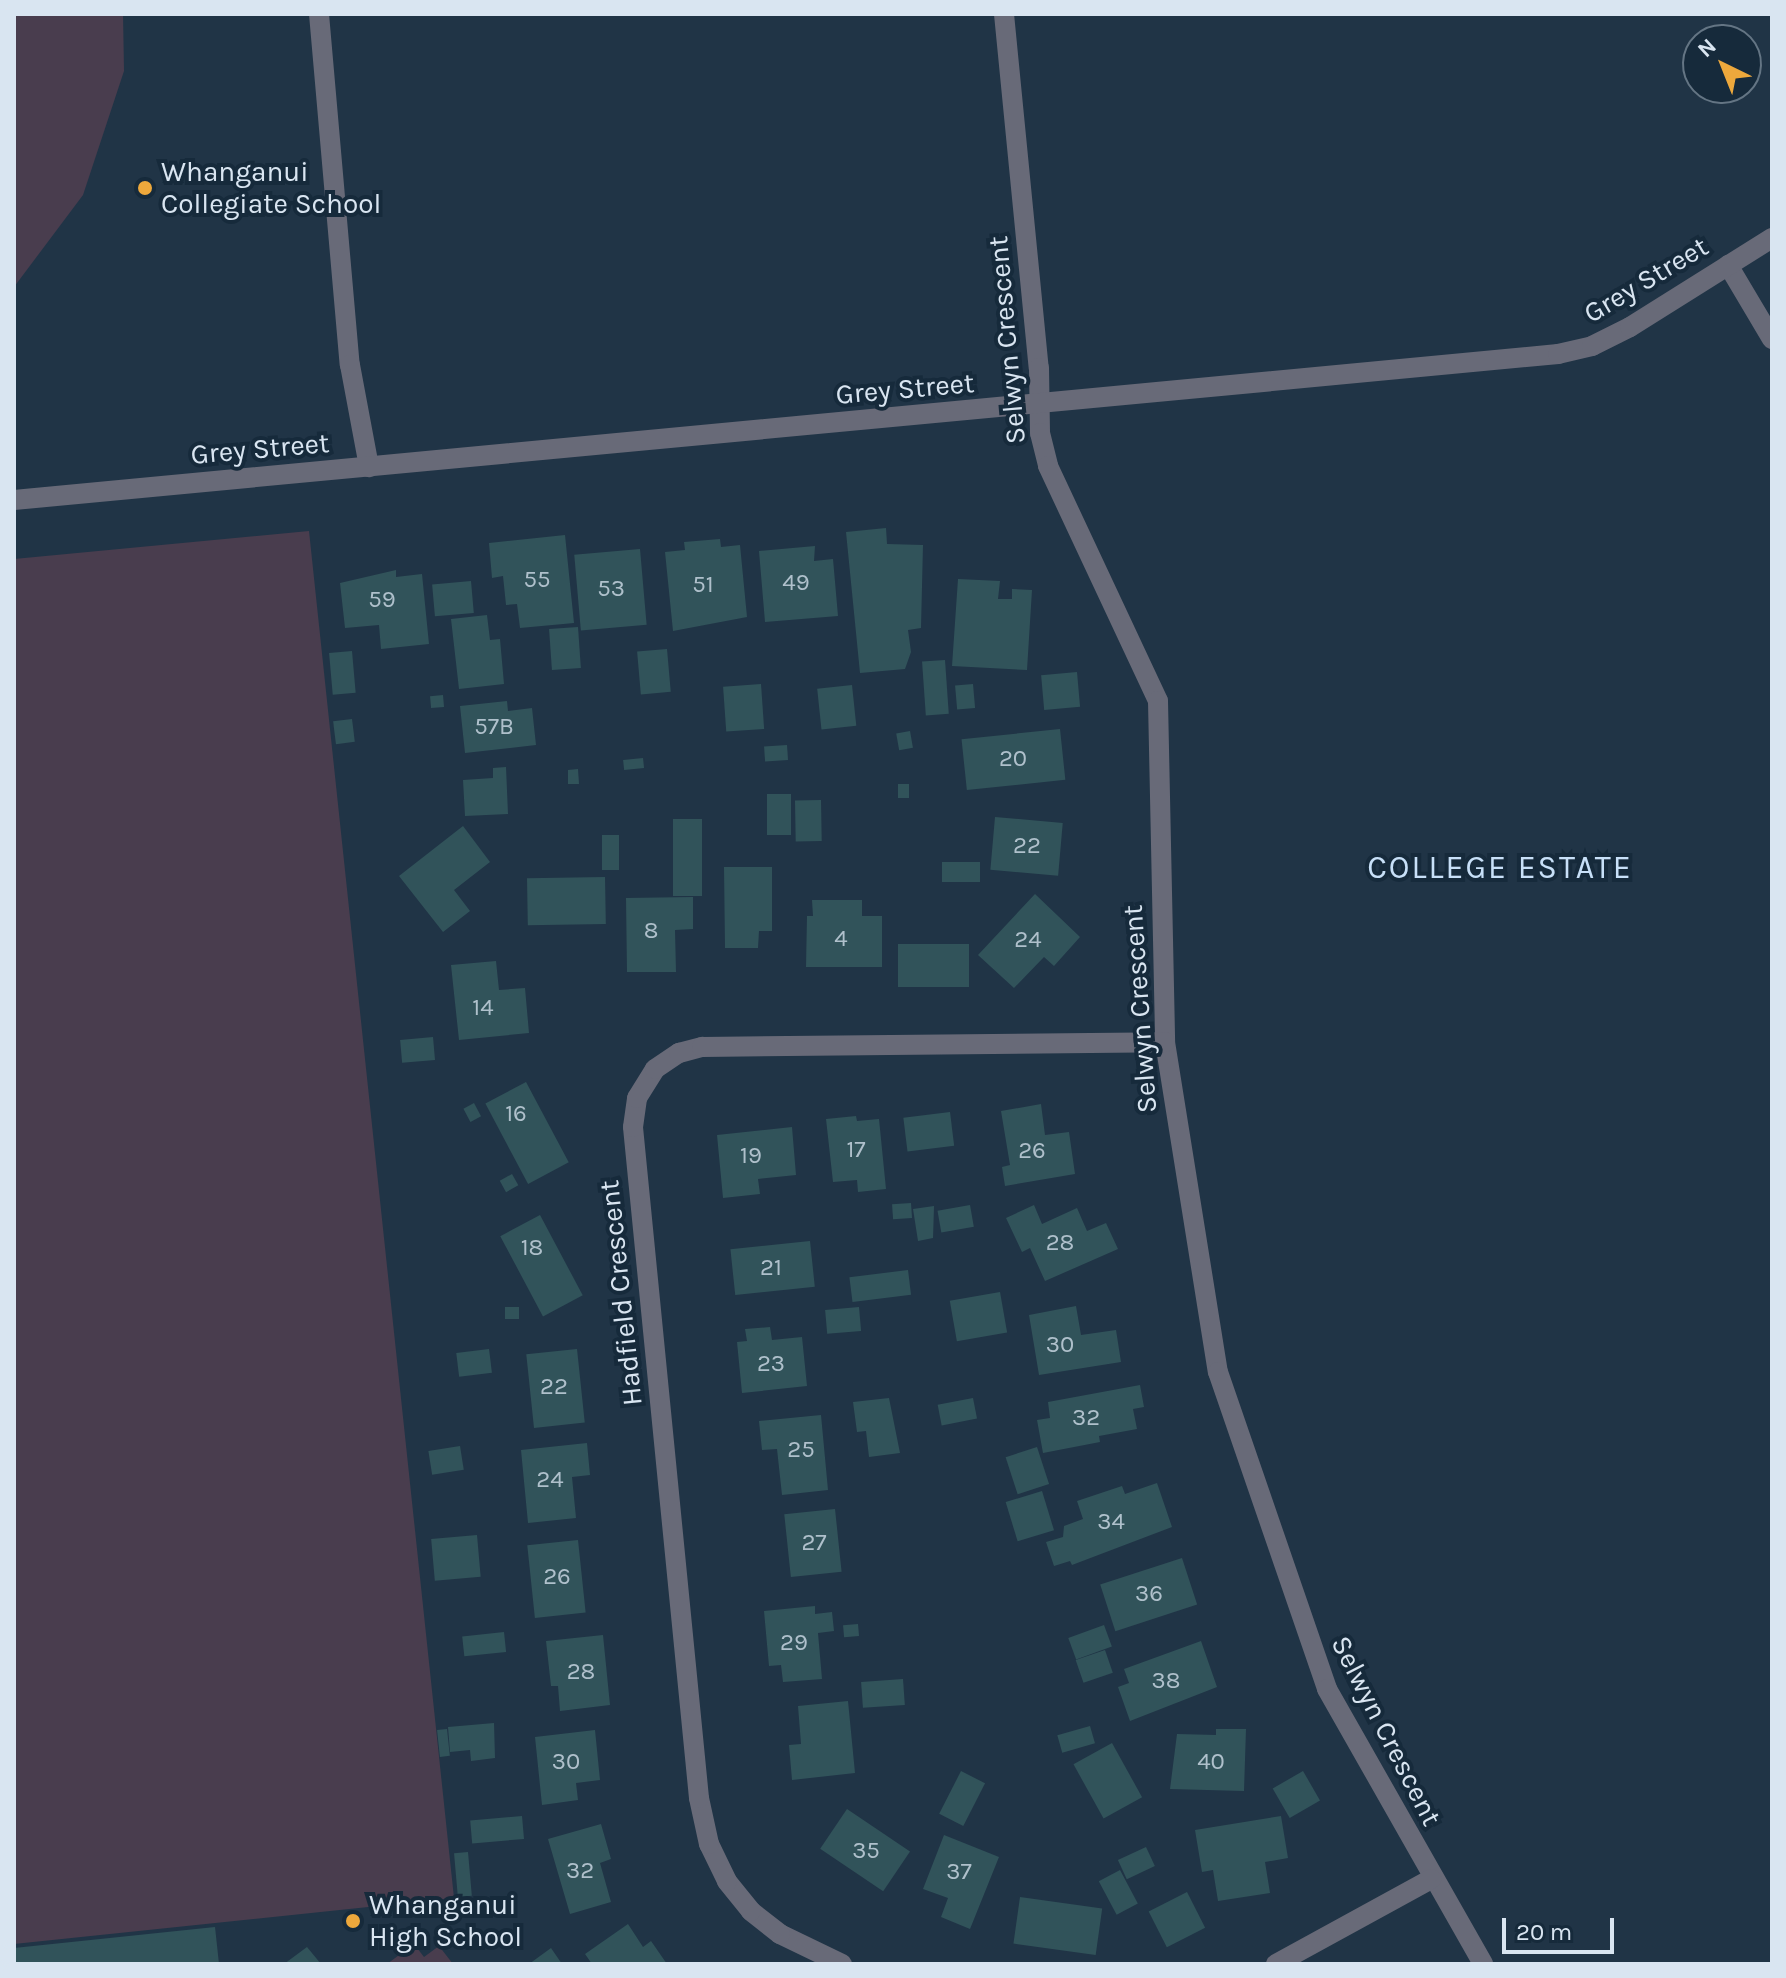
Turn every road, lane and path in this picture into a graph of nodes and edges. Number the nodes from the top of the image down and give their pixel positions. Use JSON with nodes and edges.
{"nodes":[{"id":1,"x":319,"y":14,"type":"edge"},
{"id":2,"x":1004,"y":14,"type":"edge"},
{"id":3,"x":1772,"y":238,"type":"edge"},
{"id":4,"x":1728,"y":265,"type":"junction"},
{"id":5,"x":1772,"y":339,"type":"edge"},
{"id":6,"x":1040,"y":404,"type":"junction"},
{"id":7,"x":369,"y":467,"type":"junction"},
{"id":8,"x":14,"y":500,"type":"edge"},
{"id":9,"x":1165,"y":1042,"type":"junction"},
{"id":10,"x":1431,"y":1879,"type":"junction"},
{"id":11,"x":842,"y":1964,"type":"edge"},
{"id":12,"x":1276,"y":1964,"type":"edge"},
{"id":13,"x":1483,"y":1964,"type":"edge"}],
"edges":[{"from":1,"to":7,"type":"street"},
{"from":2,"to":6,"type":"street","name":"Selwyn Crescent"},
{"from":3,"to":4,"type":"street","name":"Grey Street"},
{"from":4,"to":5,"type":"street"},
{"from":4,"to":6,"type":"street","name":"Grey Street"},
{"from":6,"to":7,"type":"street","name":"Grey Street"},
{"from":6,"to":9,"type":"street","name":"Selwyn Crescent"},
{"from":7,"to":8,"type":"street","name":"Grey Street"},
{"from":9,"to":10,"type":"street","name":"Selwyn Crescent"},
{"from":9,"to":11,"type":"street","name":"Hadfield Crescent"},
{"from":10,"to":12,"type":"street"},
{"from":10,"to":13,"type":"street","name":"Selwyn Crescent"}]}
